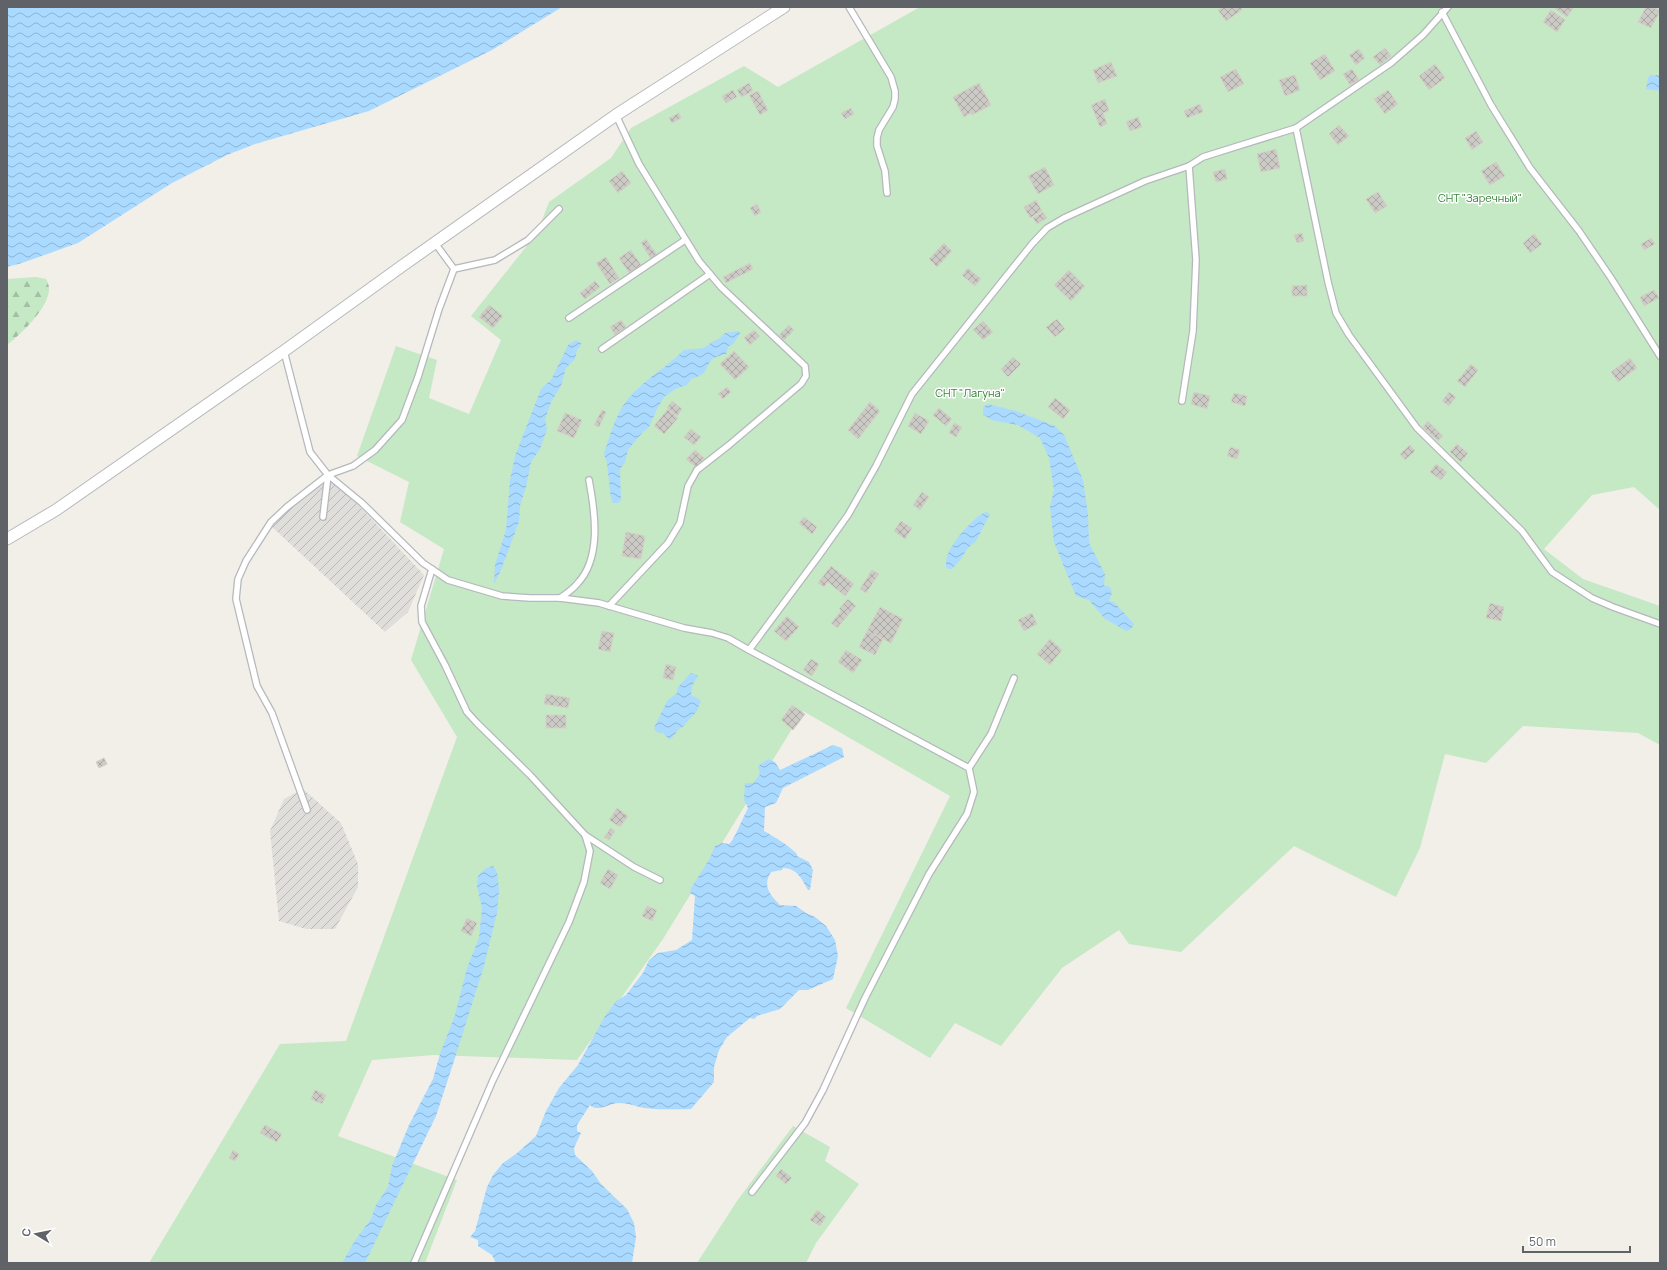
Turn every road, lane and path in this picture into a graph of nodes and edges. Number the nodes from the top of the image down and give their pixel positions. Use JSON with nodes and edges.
{"nodes":[{"id":1,"x":784,"y":7,"type":"edge"},
{"id":2,"x":849,"y":7,"type":"edge"},
{"id":3,"x":1448,"y":7,"type":"edge"},
{"id":4,"x":1442,"y":12,"type":"junction"},
{"id":5,"x":616,"y":115,"type":"junction"},
{"id":6,"x":1296,"y":128,"type":"junction"},
{"id":7,"x":1189,"y":166,"type":"junction"},
{"id":8,"x":887,"y":193,"type":"dead end"},
{"id":9,"x":559,"y":209,"type":"dead end"},
{"id":10,"x":685,"y":240,"type":"junction"},
{"id":11,"x":435,"y":243,"type":"junction"},
{"id":12,"x":454,"y":269,"type":"junction"},
{"id":13,"x":710,"y":274,"type":"junction"},
{"id":14,"x":569,"y":318,"type":"dead end"},
{"id":15,"x":602,"y":349,"type":"dead end"},
{"id":16,"x":284,"y":352,"type":"junction"},
{"id":17,"x":1660,"y":356,"type":"edge"},
{"id":18,"x":1182,"y":401,"type":"dead end"},
{"id":19,"x":328,"y":475,"type":"junction"},
{"id":20,"x":589,"y":480,"type":"dead end"},
{"id":21,"x":323,"y":517,"type":"dead end"},
{"id":22,"x":7,"y":539,"type":"edge"},
{"id":23,"x":432,"y":569,"type":"junction"},
{"id":24,"x":560,"y":598,"type":"junction"},
{"id":25,"x":609,"y":606,"type":"junction"},
{"id":26,"x":1660,"y":624,"type":"edge"},
{"id":27,"x":749,"y":650,"type":"junction"},
{"id":28,"x":1014,"y":678,"type":"dead end"},
{"id":29,"x":968,"y":768,"type":"junction"},
{"id":30,"x":307,"y":810,"type":"dead end"},
{"id":31,"x":585,"y":835,"type":"junction"},
{"id":32,"x":660,"y":880,"type":"dead end"},
{"id":33,"x":752,"y":1192,"type":"dead end"},
{"id":34,"x":414,"y":1263,"type":"edge"}],
"edges":[{"from":1,"to":5,"type":"street"},
{"from":2,"to":8,"type":"lane"},
{"from":3,"to":4,"type":"lane"},
{"from":4,"to":6,"type":"lane"},
{"from":4,"to":17,"type":"lane"},
{"from":5,"to":10,"type":"lane"},
{"from":5,"to":11,"type":"street"},
{"from":6,"to":7,"type":"lane"},
{"from":6,"to":26,"type":"lane"},
{"from":7,"to":18,"type":"lane"},
{"from":7,"to":27,"type":"lane"},
{"from":9,"to":12,"type":"lane"},
{"from":10,"to":13,"type":"lane"},
{"from":10,"to":14,"type":"lane"},
{"from":11,"to":12,"type":"lane"},
{"from":11,"to":16,"type":"street"},
{"from":12,"to":19,"type":"lane"},
{"from":13,"to":15,"type":"lane"},
{"from":13,"to":25,"type":"lane"},
{"from":16,"to":19,"type":"lane"},
{"from":16,"to":22,"type":"street"},
{"from":19,"to":21,"type":"lane"},
{"from":19,"to":23,"type":"lane"},
{"from":19,"to":30,"type":"lane"},
{"from":20,"to":24,"type":"lane"},
{"from":23,"to":24,"type":"lane"},
{"from":23,"to":31,"type":"lane"},
{"from":24,"to":25,"type":"lane"},
{"from":25,"to":27,"type":"lane"},
{"from":27,"to":29,"type":"lane"},
{"from":28,"to":29,"type":"lane"},
{"from":29,"to":33,"type":"lane"},
{"from":31,"to":32,"type":"lane"},
{"from":31,"to":34,"type":"lane"}]}
